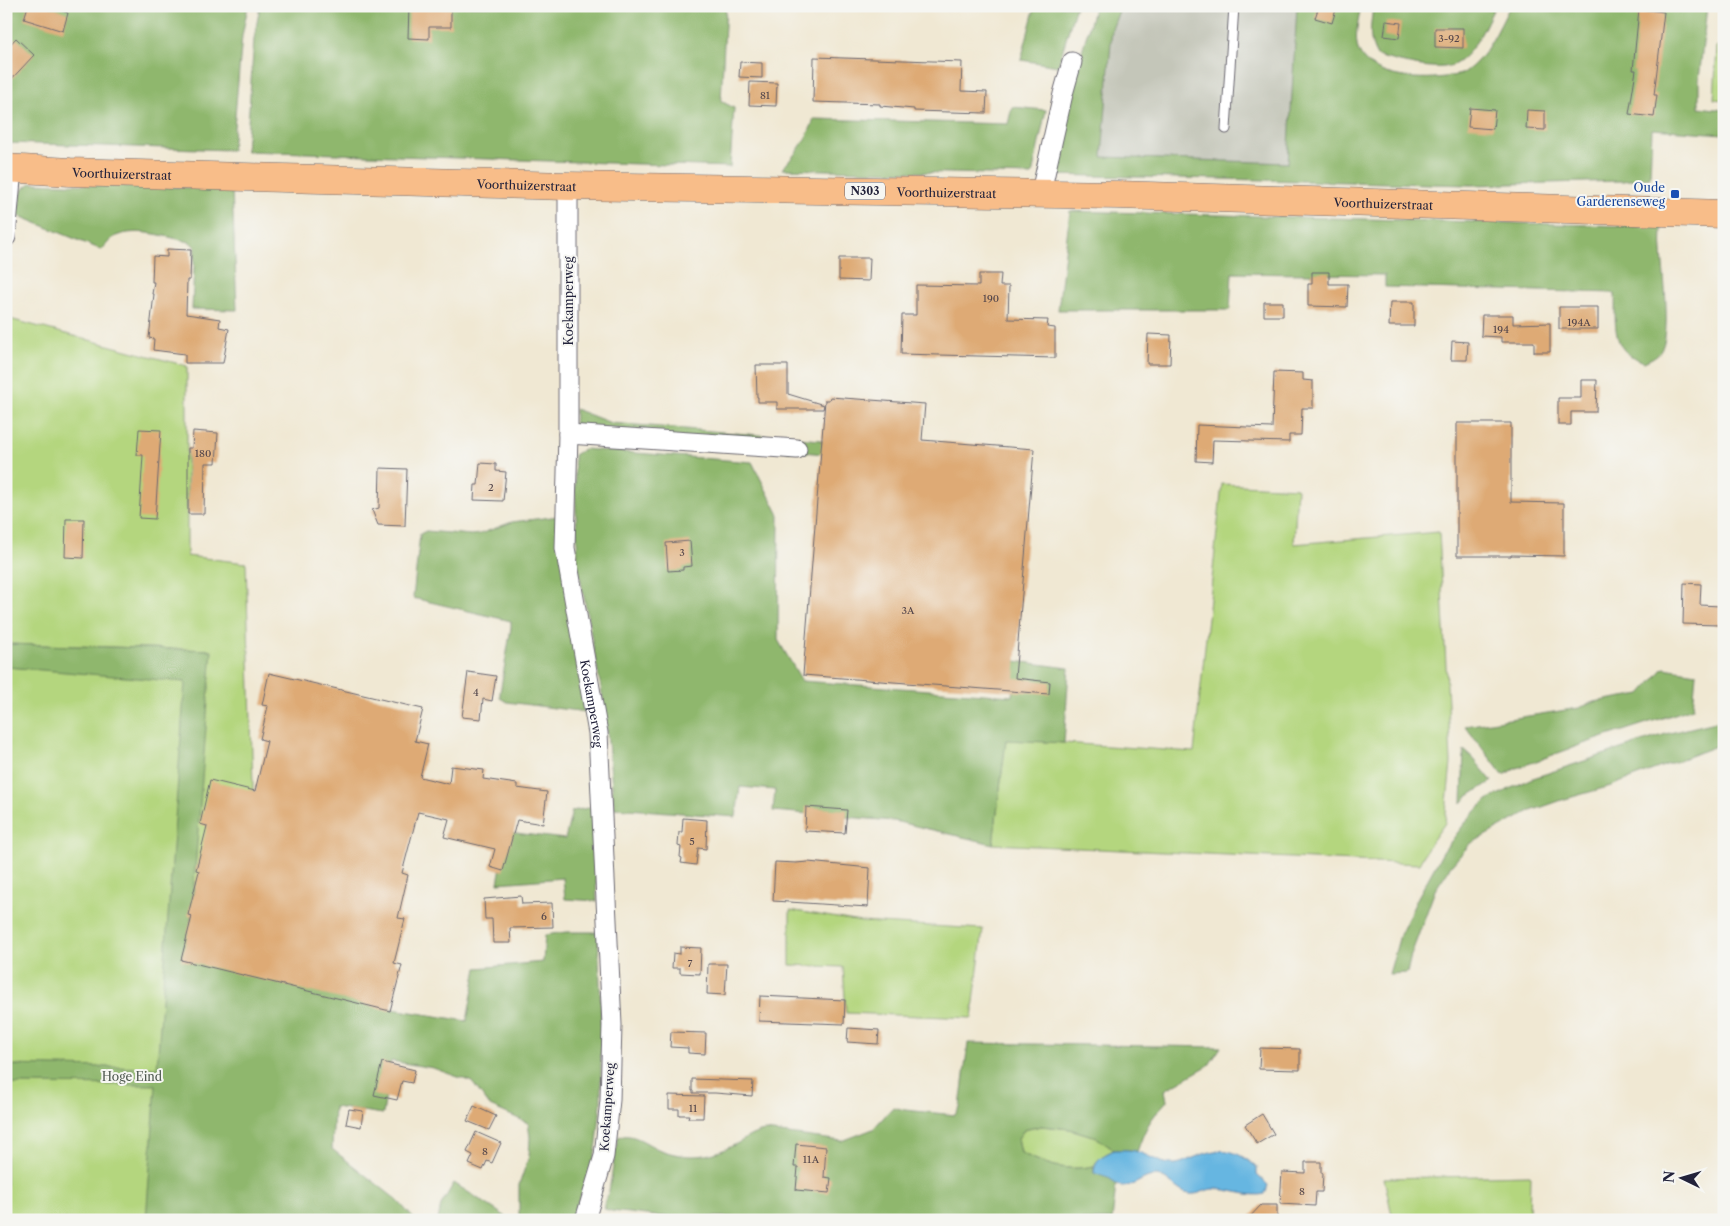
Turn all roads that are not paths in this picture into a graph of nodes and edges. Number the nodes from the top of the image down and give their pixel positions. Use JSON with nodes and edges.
{"nodes":[{"id":1,"x":1234,"y":6,"type":"edge"},
{"id":2,"x":1072,"y":62,"type":"dead end"},
{"id":3,"x":1226,"y":129,"type":"dead end"},
{"id":4,"x":9,"y":168,"type":"edge"},
{"id":5,"x":568,"y":186,"type":"junction"},
{"id":6,"x":1042,"y":194,"type":"junction"},
{"id":7,"x":1724,"y":214,"type":"edge"},
{"id":8,"x":6,"y":237,"type":"edge"},
{"id":9,"x":568,"y":434,"type":"junction"},
{"id":10,"x":796,"y":449,"type":"dead end"},
{"id":11,"x":586,"y":1220,"type":"edge"}],
"edges":[{"from":1,"to":3,"type":"lane"},
{"from":2,"to":6,"type":"street"},
{"from":4,"to":5,"type":"main road","name":"Voorthuizerstraat","number":"N303"},
{"from":4,"to":8,"type":"street","name":"Voorthuizerstraat"},
{"from":5,"to":6,"type":"main road","name":"Voorthuizerstraat","number":"N303"},
{"from":5,"to":9,"type":"street","name":"Koekamperweg"},
{"from":6,"to":7,"type":"main road","name":"Voorthuizerstraat","number":"N303"},
{"from":9,"to":10,"type":"street"},
{"from":9,"to":11,"type":"street","name":"Koekamperweg"}]}
